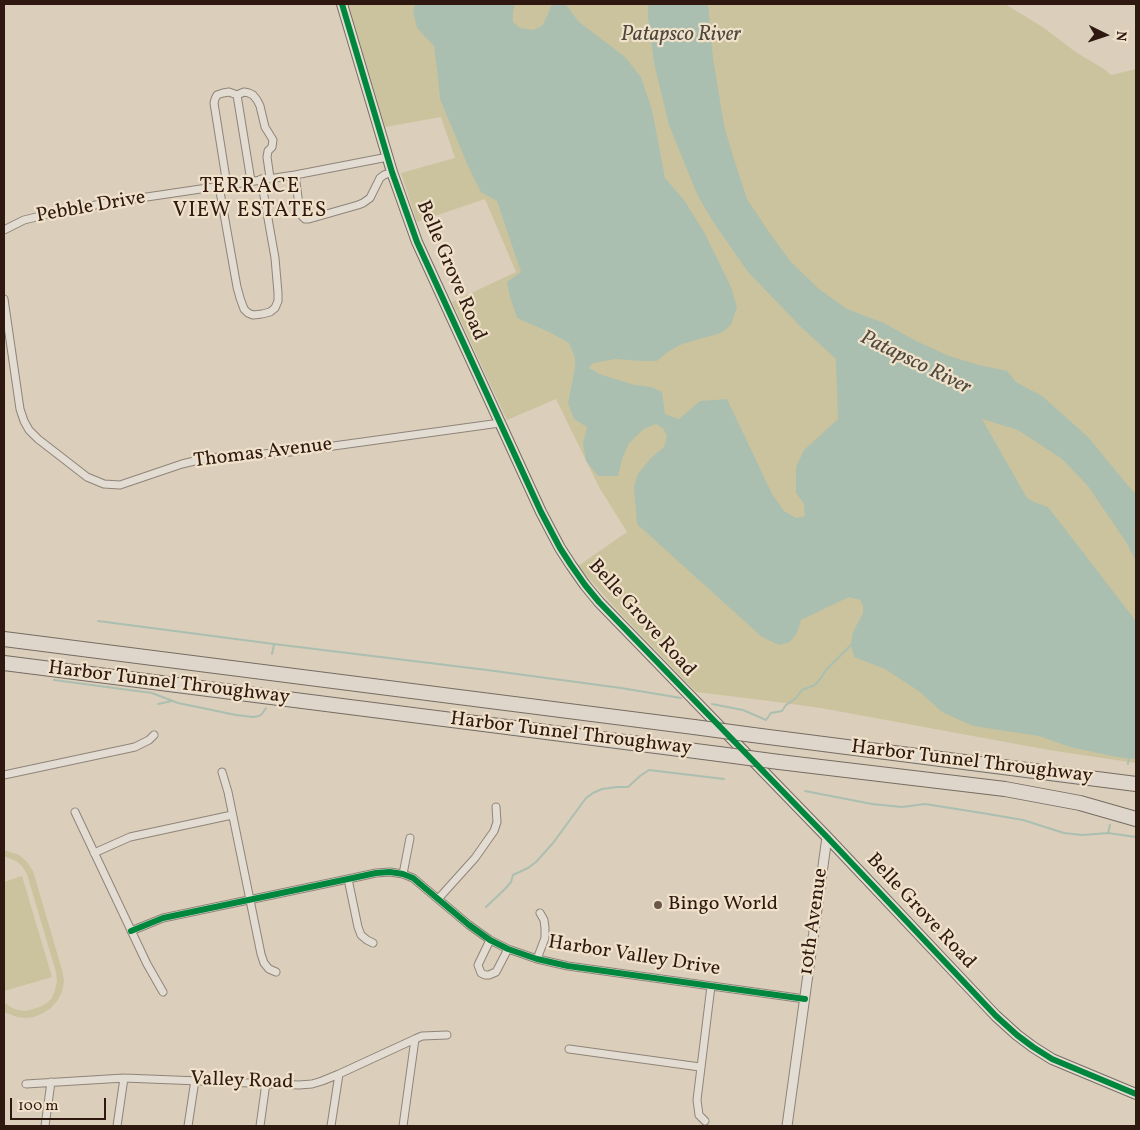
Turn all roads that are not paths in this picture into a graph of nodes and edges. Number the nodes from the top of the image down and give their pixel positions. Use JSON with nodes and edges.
{"nodes":[{"id":1,"x":342,"y":4,"type":"edge"},
{"id":2,"x":237,"y":95,"type":"junction"},
{"id":3,"x":388,"y":157,"type":"junction"},
{"id":4,"x":392,"y":172,"type":"junction"},
{"id":5,"x":296,"y":175,"type":"junction"},
{"id":6,"x":270,"y":178,"type":"junction"},
{"id":7,"x":261,"y":179,"type":"junction"},
{"id":8,"x":251,"y":181,"type":"junction"},
{"id":9,"x":227,"y":185,"type":"junction"},
{"id":10,"x":219,"y":186,"type":"junction"},
{"id":11,"x":4,"y":230,"type":"edge"},
{"id":12,"x":4,"y":299,"type":"edge"},
{"id":13,"x":500,"y":423,"type":"junction"},
{"id":14,"x":4,"y":639,"type":"edge"},
{"id":15,"x":4,"y":662,"type":"edge"},
{"id":16,"x":154,"y":735,"type":"dead end"},
{"id":17,"x":222,"y":772,"type":"dead end"},
{"id":18,"x":4,"y":774,"type":"edge"},
{"id":19,"x":1136,"y":784,"type":"edge"},
{"id":20,"x":496,"y":807,"type":"dead end"},
{"id":21,"x":75,"y":812,"type":"dead end"},
{"id":22,"x":232,"y":815,"type":"junction"},
{"id":23,"x":1136,"y":818,"type":"edge"},
{"id":24,"x":827,"y":837,"type":"junction"},
{"id":25,"x":410,"y":838,"type":"dead end"},
{"id":26,"x":94,"y":853,"type":"junction"},
{"id":27,"x":403,"y":874,"type":"junction"},
{"id":28,"x":348,"y":879,"type":"junction"},
{"id":29,"x":439,"y":898,"type":"junction"},
{"id":30,"x":251,"y":900,"type":"junction"},
{"id":31,"x":540,"y":913,"type":"dead end"},
{"id":32,"x":131,"y":932,"type":"junction"},
{"id":33,"x":490,"y":940,"type":"junction"},
{"id":34,"x":373,"y":943,"type":"dead end"},
{"id":35,"x":508,"y":949,"type":"junction"},
{"id":36,"x":537,"y":959,"type":"junction"},
{"id":37,"x":276,"y":972,"type":"dead end"},
{"id":38,"x":711,"y":986,"type":"junction"},
{"id":39,"x":163,"y":992,"type":"dead end"},
{"id":40,"x":805,"y":999,"type":"junction"},
{"id":41,"x":447,"y":1035,"type":"dead end"},
{"id":42,"x":415,"y":1038,"type":"junction"},
{"id":43,"x":569,"y":1049,"type":"dead end"},
{"id":44,"x":700,"y":1068,"type":"junction"},
{"id":45,"x":339,"y":1074,"type":"junction"},
{"id":46,"x":124,"y":1078,"type":"junction"},
{"id":47,"x":194,"y":1080,"type":"junction"},
{"id":48,"x":51,"y":1082,"type":"junction"},
{"id":49,"x":266,"y":1083,"type":"junction"},
{"id":50,"x":26,"y":1084,"type":"dead end"},
{"id":51,"x":1136,"y":1094,"type":"edge"},
{"id":52,"x":705,"y":1121,"type":"dead end"},
{"id":53,"x":45,"y":1126,"type":"edge"},
{"id":54,"x":117,"y":1126,"type":"edge"},
{"id":55,"x":188,"y":1126,"type":"edge"},
{"id":56,"x":260,"y":1126,"type":"edge"},
{"id":57,"x":331,"y":1126,"type":"edge"},
{"id":58,"x":403,"y":1126,"type":"edge"},
{"id":59,"x":787,"y":1126,"type":"edge"}],
"edges":[{"from":1,"to":3,"type":"main road","name":"Belle Grove Road"},
{"from":2,"to":6,"type":"street"},
{"from":2,"to":8,"type":"street"},
{"from":2,"to":9,"type":"street"},
{"from":3,"to":4,"type":"main road","name":"Belle Grove Road"},
{"from":3,"to":5,"type":"street","name":"Pebble Drive"},
{"from":4,"to":5,"type":"street"},
{"from":4,"to":13,"type":"main road","name":"Belle Grove Road"},
{"from":5,"to":6,"type":"street","name":"Pebble Drive"},
{"from":6,"to":7,"type":"street","name":"Pebble Drive"},
{"from":7,"to":8,"type":"street","name":"Pebble Drive"},
{"from":7,"to":10,"type":"street"},
{"from":8,"to":9,"type":"street","name":"Pebble Drive"},
{"from":9,"to":10,"type":"street","name":"Pebble Drive"},
{"from":10,"to":11,"type":"street","name":"Pebble Drive"},
{"from":12,"to":13,"type":"street","name":"Thomas Avenue"},
{"from":13,"to":24,"type":"main road","name":"Belle Grove Road"},
{"from":14,"to":19,"type":"highway","name":"Harbor Tunnel Throughway","bridge":true},
{"from":15,"to":23,"type":"highway","name":"Harbor Tunnel Throughway","bridge":true},
{"from":16,"to":18,"type":"street"},
{"from":17,"to":22,"type":"street"},
{"from":20,"to":29,"type":"street"},
{"from":21,"to":26,"type":"street"},
{"from":22,"to":26,"type":"street"},
{"from":22,"to":30,"type":"street"},
{"from":24,"to":40,"type":"street","name":"10th Avenue"},
{"from":24,"to":51,"type":"main road","name":"Belle Grove Road"},
{"from":25,"to":27,"type":"street"},
{"from":26,"to":32,"type":"street"},
{"from":27,"to":28,"type":"street","name":"Harbor Valley Drive"},
{"from":27,"to":29,"type":"street","name":"Harbor Valley Drive"},
{"from":28,"to":30,"type":"street","name":"Harbor Valley Drive"},
{"from":28,"to":34,"type":"street"},
{"from":29,"to":33,"type":"street","name":"Harbor Valley Drive"},
{"from":30,"to":32,"type":"street","name":"Harbor Valley Drive"},
{"from":30,"to":37,"type":"street"},
{"from":31,"to":36,"type":"street"},
{"from":32,"to":39,"type":"street"},
{"from":33,"to":35,"type":"street","name":"Harbor Valley Drive"},
{"from":33,"to":35,"type":"street"},
{"from":35,"to":36,"type":"street","name":"Harbor Valley Drive"},
{"from":36,"to":38,"type":"street","name":"Harbor Valley Drive"},
{"from":38,"to":40,"type":"street","name":"Harbor Valley Drive"},
{"from":38,"to":44,"type":"street"},
{"from":40,"to":59,"type":"street","name":"10th Avenue"},
{"from":41,"to":42,"type":"street","name":"Valley Road"},
{"from":42,"to":45,"type":"street","name":"Valley Road"},
{"from":42,"to":58,"type":"street"},
{"from":43,"to":44,"type":"street"},
{"from":44,"to":52,"type":"street"},
{"from":45,"to":49,"type":"street","name":"Valley Road"},
{"from":45,"to":57,"type":"street"},
{"from":46,"to":47,"type":"street","name":"Valley Road"},
{"from":46,"to":48,"type":"street","name":"Valley Road"},
{"from":46,"to":54,"type":"street"},
{"from":47,"to":49,"type":"street","name":"Valley Road"},
{"from":47,"to":55,"type":"street"},
{"from":48,"to":50,"type":"street","name":"Valley Road"},
{"from":48,"to":53,"type":"street"},
{"from":49,"to":56,"type":"street"}]}
